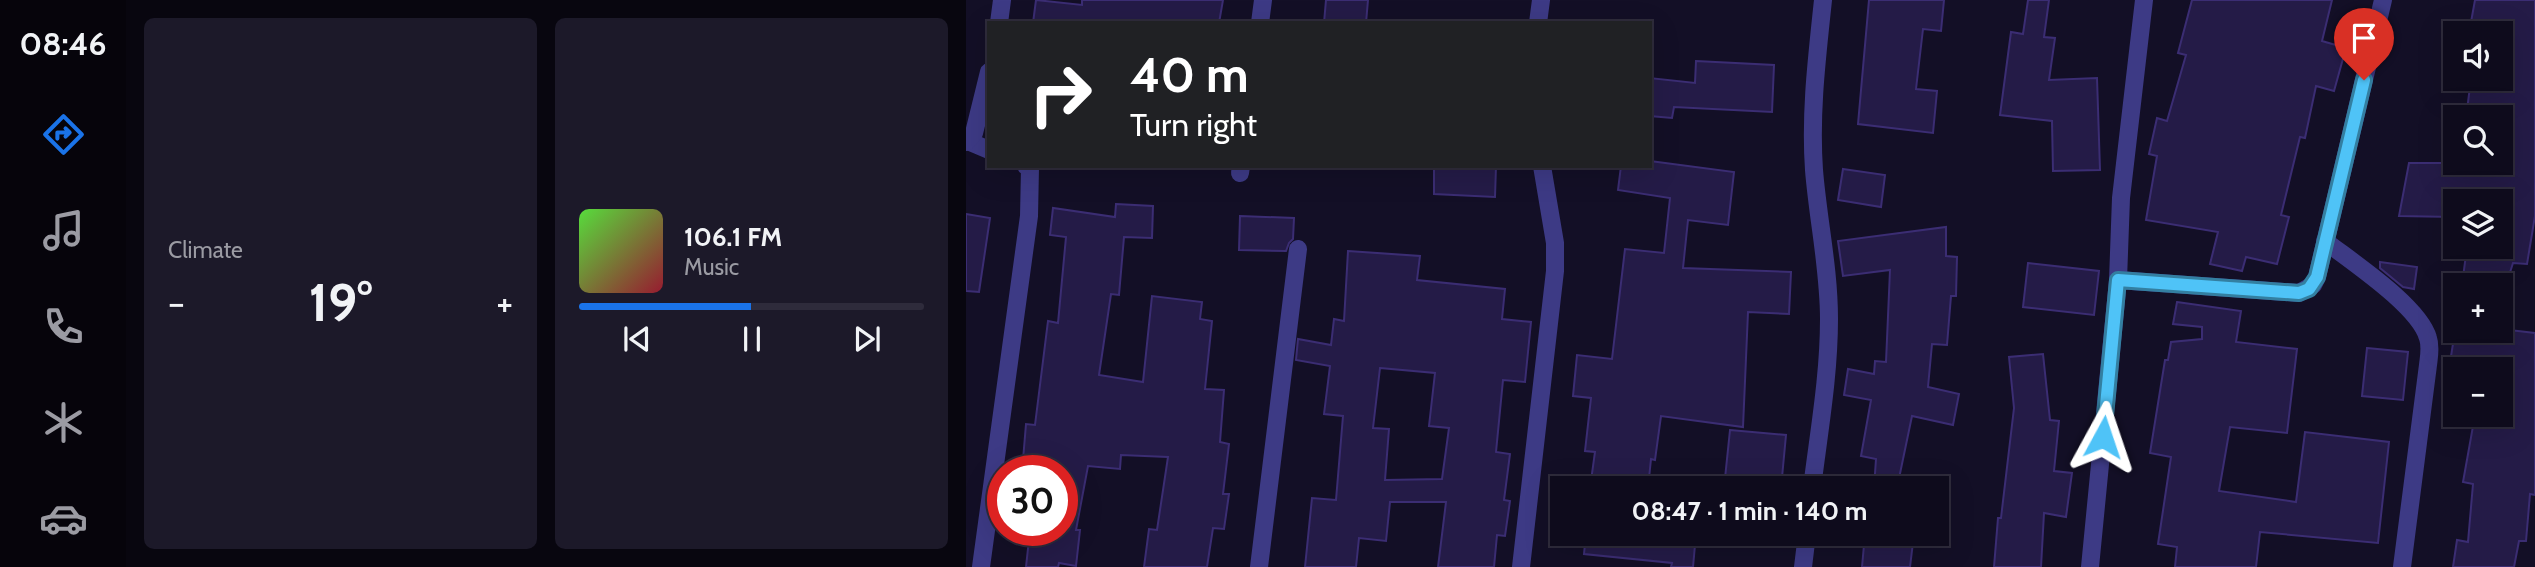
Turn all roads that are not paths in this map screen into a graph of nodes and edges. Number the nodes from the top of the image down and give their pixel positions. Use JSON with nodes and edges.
{"nodes":[{"id":1,"x":1002,"y":0,"type":"edge"},
{"id":2,"x":1263,"y":0,"type":"edge"},
{"id":3,"x":1541,"y":0,"type":"edge"},
{"id":4,"x":1824,"y":0,"type":"edge"},
{"id":5,"x":2144,"y":0,"type":"edge"},
{"id":6,"x":2383,"y":0,"type":"edge"},
{"id":7,"x":999,"y":21,"type":"edge"},
{"id":8,"x":1260,"y":21,"type":"edge"},
{"id":9,"x":1538,"y":21,"type":"edge"},
{"id":10,"x":987,"y":80,"type":"edge"},
{"id":11,"x":967,"y":142,"type":"edge"},
{"id":12,"x":987,"y":149,"type":"edge"},
{"id":13,"x":1030,"y":168,"type":"edge"},
{"id":14,"x":1542,"y":168,"type":"edge"},
{"id":15,"x":2325,"y":241,"type":"junction"},
{"id":16,"x":1298,"y":249,"type":"dead end"},
{"id":17,"x":2118,"y":280,"type":"junction"},
{"id":18,"x":1814,"y":476,"type":"edge"},
{"id":19,"x":1806,"y":546,"type":"edge"},
{"id":20,"x":981,"y":567,"type":"edge"},
{"id":21,"x":1259,"y":567,"type":"edge"},
{"id":22,"x":1521,"y":567,"type":"edge"},
{"id":23,"x":1803,"y":567,"type":"edge"},
{"id":24,"x":2090,"y":567,"type":"edge"},
{"id":25,"x":2402,"y":567,"type":"edge"}],
"edges":[{"from":1,"to":7,"type":"street"},
{"from":2,"to":8,"type":"street"},
{"from":3,"to":9,"type":"street"},
{"from":4,"to":18,"type":"street"},
{"from":5,"to":17,"type":"street"},
{"from":6,"to":15,"type":"street"},
{"from":10,"to":11,"type":"street"},
{"from":11,"to":12,"type":"street"},
{"from":13,"to":20,"type":"street"},
{"from":14,"to":22,"type":"street"},
{"from":15,"to":17,"type":"street"},
{"from":15,"to":25,"type":"street"},
{"from":16,"to":21,"type":"street"},
{"from":17,"to":24,"type":"street"},
{"from":19,"to":23,"type":"street"}]}
